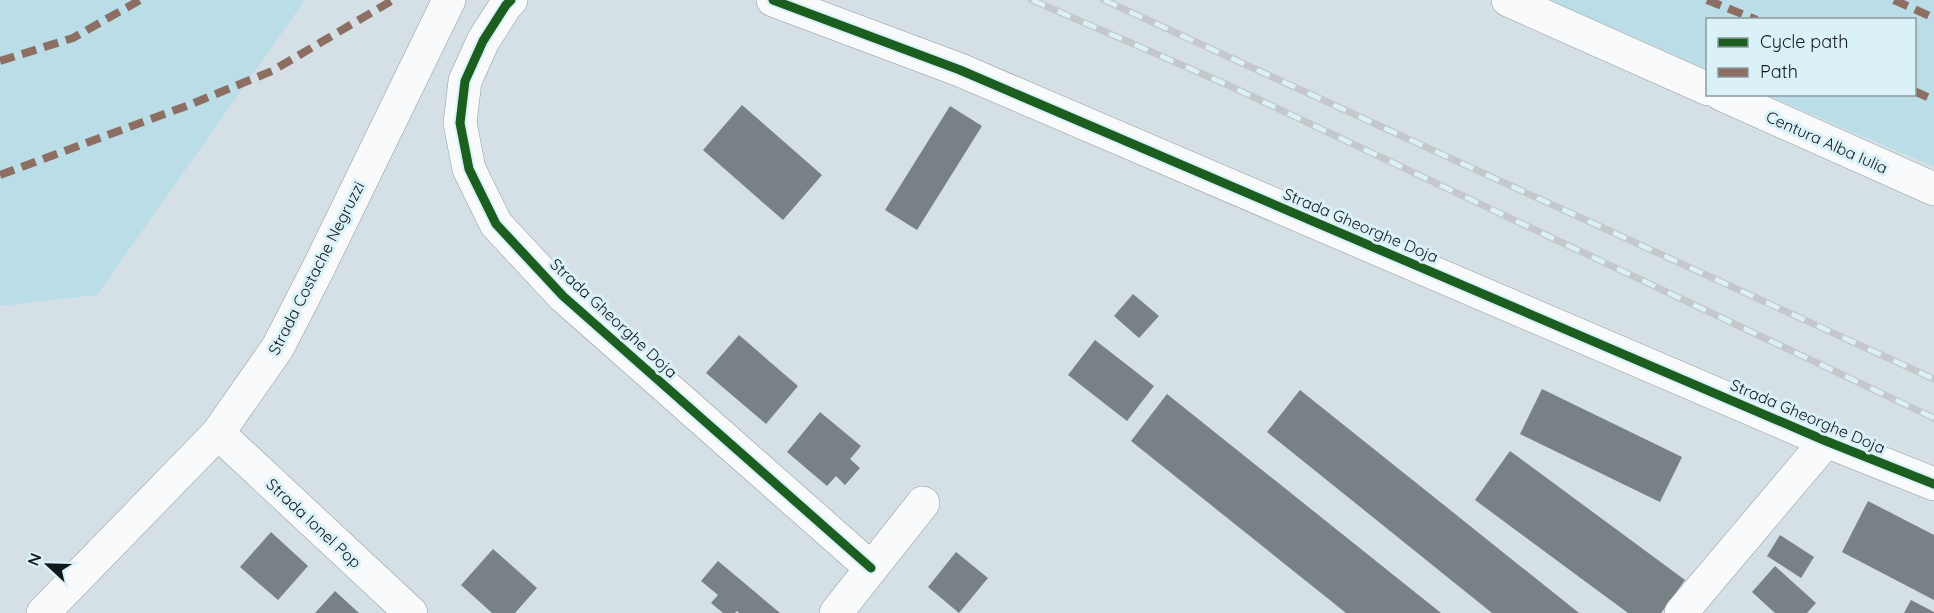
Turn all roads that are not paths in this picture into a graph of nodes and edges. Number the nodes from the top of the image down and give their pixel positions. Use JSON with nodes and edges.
{"nodes":[{"id":1,"x":449,"y":0,"type":"edge"},
{"id":2,"x":773,"y":0,"type":"edge"},
{"id":3,"x":1508,"y":0,"type":"edge"},
{"id":4,"x":498,"y":2,"type":"edge"},
{"id":5,"x":1706,"y":89,"type":"edge"},
{"id":6,"x":1725,"y":96,"type":"edge"},
{"id":7,"x":1934,"y":189,"type":"edge"},
{"id":8,"x":218,"y":434,"type":"junction"},
{"id":9,"x":1826,"y":441,"type":"junction"},
{"id":10,"x":1934,"y":484,"type":"edge"},
{"id":11,"x":923,"y":502,"type":"dead end"},
{"id":12,"x":871,"y":568,"type":"junction"},
{"id":13,"x":43,"y":613,"type":"edge"},
{"id":14,"x":411,"y":613,"type":"edge"},
{"id":15,"x":836,"y":613,"type":"edge"},
{"id":16,"x":1681,"y":613,"type":"edge"}],
"edges":[{"from":1,"to":8,"type":"street","name":"Strada Costache Negruzzi"},
{"from":2,"to":9,"type":"street","name":"Strada Gheorghe Doja"},
{"from":3,"to":5,"type":"street"},
{"from":4,"to":12,"type":"street","name":"Strada Gheorghe Doja"},
{"from":6,"to":7,"type":"street","name":"Centura Alba Iulia"},
{"from":8,"to":13,"type":"street","name":"Strada Costache Negruzzi"},
{"from":8,"to":14,"type":"street","name":"Strada Ionel Pop"},
{"from":9,"to":10,"type":"street","name":"Strada Gheorghe Doja"},
{"from":9,"to":16,"type":"street"},
{"from":11,"to":12,"type":"street"},
{"from":12,"to":15,"type":"street"}]}
